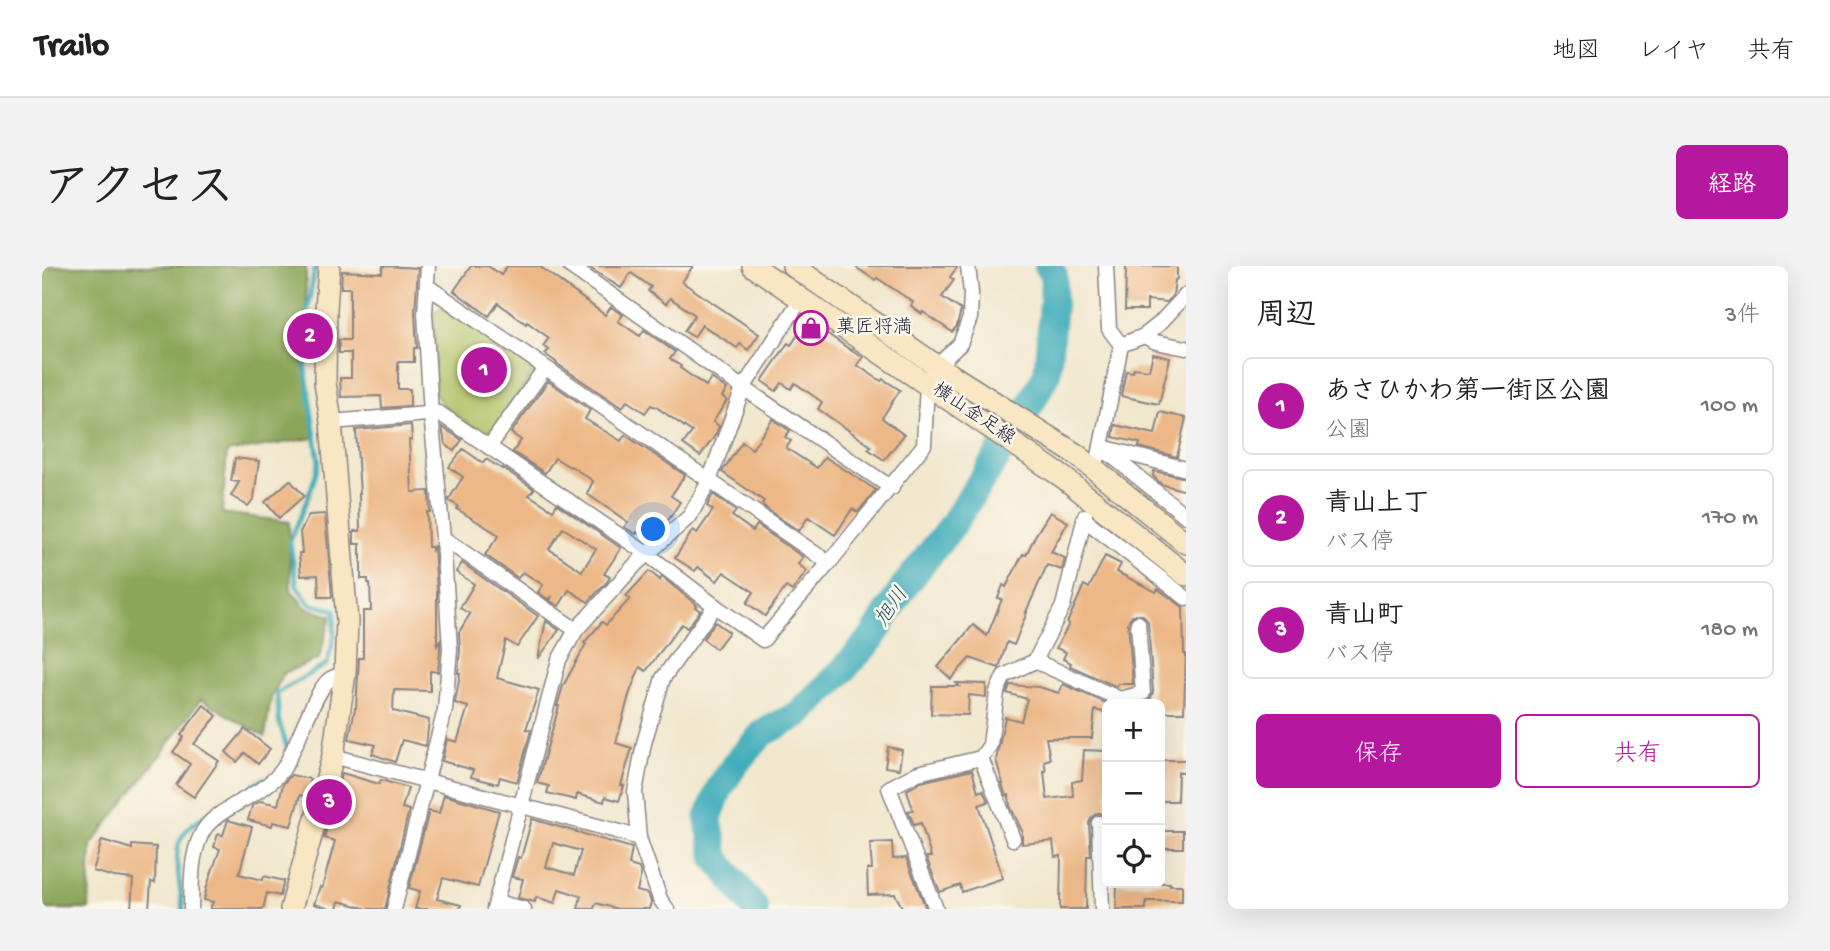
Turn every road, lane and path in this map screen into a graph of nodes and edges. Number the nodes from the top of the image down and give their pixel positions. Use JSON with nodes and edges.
{"nodes":[{"id":1,"x":329,"y":266,"type":"edge"},
{"id":2,"x":428,"y":266,"type":"edge"},
{"id":3,"x":753,"y":266,"type":"edge"},
{"id":4,"x":793,"y":266,"type":"edge"},
{"id":5,"x":968,"y":266,"type":"edge"},
{"id":6,"x":1106,"y":266,"type":"edge"},
{"id":7,"x":574,"y":267,"type":"edge"},
{"id":8,"x":427,"y":286,"type":"junction"},
{"id":9,"x":1186,"y":295,"type":"edge"},
{"id":10,"x":801,"y":299,"type":"junction"},
{"id":11,"x":1144,"y":336,"type":"junction"},
{"id":12,"x":1121,"y":345,"type":"junction"},
{"id":13,"x":1186,"y":348,"type":"edge"},
{"id":14,"x":545,"y":368,"type":"junction"},
{"id":15,"x":932,"y":375,"type":"junction"},
{"id":16,"x":743,"y":387,"type":"junction"},
{"id":17,"x":431,"y":414,"type":"junction"},
{"id":18,"x":331,"y":422,"type":"junction"},
{"id":19,"x":489,"y":447,"type":"junction"},
{"id":20,"x":1100,"y":451,"type":"junction"},
{"id":21,"x":1186,"y":469,"type":"edge"},
{"id":22,"x":709,"y":481,"type":"junction"},
{"id":23,"x":892,"y":488,"type":"junction"},
{"id":24,"x":1186,"y":516,"type":"edge"},
{"id":25,"x":443,"y":538,"type":"junction"},
{"id":26,"x":1186,"y":543,"type":"edge"},
{"id":27,"x":647,"y":554,"type":"junction"},
{"id":28,"x":830,"y":563,"type":"junction"},
{"id":29,"x":1186,"y":575,"type":"edge"},
{"id":30,"x":1186,"y":598,"type":"edge"},
{"id":31,"x":715,"y":606,"type":"junction"},
{"id":32,"x":1138,"y":623,"type":"dead end"},
{"id":33,"x":576,"y":630,"type":"junction"},
{"id":34,"x":1035,"y":660,"type":"junction"},
{"id":35,"x":345,"y":673,"type":"junction"},
{"id":36,"x":1114,"y":699,"type":"edge"},
{"id":37,"x":1128,"y":699,"type":"edge"},
{"id":38,"x":333,"y":756,"type":"junction"},
{"id":39,"x":981,"y":758,"type":"junction"},
{"id":40,"x":428,"y":782,"type":"junction"},
{"id":41,"x":521,"y":807,"type":"junction"},
{"id":42,"x":1099,"y":823,"type":"dead end"},
{"id":43,"x":639,"y":838,"type":"junction"},
{"id":44,"x":1013,"y":839,"type":"dead end"},
{"id":45,"x":495,"y":905,"type":"edge"},
{"id":46,"x":662,"y":906,"type":"edge"},
{"id":47,"x":191,"y":909,"type":"edge"},
{"id":48,"x":291,"y":909,"type":"edge"},
{"id":49,"x":394,"y":909,"type":"edge"},
{"id":50,"x":524,"y":909,"type":"edge"},
{"id":51,"x":936,"y":909,"type":"edge"},
{"id":52,"x":1102,"y":909,"type":"edge"}],
"edges":[{"from":1,"to":18,"type":"street"},
{"from":2,"to":8,"type":"street"},
{"from":3,"to":10,"type":"street","name":"横山金足線"},
{"from":4,"to":15,"type":"street","name":"横山金足線"},
{"from":5,"to":15,"type":"street"},
{"from":6,"to":12,"type":"street"},
{"from":7,"to":16,"type":"street"},
{"from":8,"to":14,"type":"street"},
{"from":8,"to":17,"type":"street"},
{"from":9,"to":11,"type":"street"},
{"from":10,"to":15,"type":"street","name":"横山金足線"},
{"from":10,"to":16,"type":"street"},
{"from":11,"to":12,"type":"street"},
{"from":11,"to":13,"type":"street"},
{"from":12,"to":20,"type":"street"},
{"from":14,"to":19,"type":"street"},
{"from":14,"to":22,"type":"street"},
{"from":15,"to":23,"type":"street"},
{"from":15,"to":26,"type":"street","name":"横山金足線"},
{"from":15,"to":29,"type":"street","name":"横山金足線"},
{"from":16,"to":22,"type":"street"},
{"from":16,"to":23,"type":"street"},
{"from":17,"to":18,"type":"street"},
{"from":17,"to":19,"type":"street"},
{"from":17,"to":25,"type":"street"},
{"from":18,"to":35,"type":"street"},
{"from":19,"to":27,"type":"street"},
{"from":20,"to":21,"type":"street"},
{"from":20,"to":24,"type":"street"},
{"from":22,"to":27,"type":"street"},
{"from":22,"to":28,"type":"street"},
{"from":23,"to":28,"type":"street"},
{"from":25,"to":33,"type":"street"},
{"from":25,"to":40,"type":"street"},
{"from":27,"to":31,"type":"street"},
{"from":27,"to":33,"type":"street"},
{"from":28,"to":31,"type":"street"},
{"from":30,"to":34,"type":"street"},
{"from":31,"to":43,"type":"street"},
{"from":32,"to":37,"type":"street"},
{"from":33,"to":41,"type":"street"},
{"from":34,"to":36,"type":"street"},
{"from":34,"to":39,"type":"street"},
{"from":35,"to":38,"type":"street"},
{"from":35,"to":47,"type":"street"},
{"from":38,"to":40,"type":"street"},
{"from":38,"to":48,"type":"street"},
{"from":39,"to":44,"type":"street"},
{"from":39,"to":51,"type":"street"},
{"from":40,"to":41,"type":"street"},
{"from":40,"to":49,"type":"street"},
{"from":41,"to":43,"type":"street"},
{"from":41,"to":45,"type":"street"},
{"from":42,"to":52,"type":"street"},
{"from":43,"to":46,"type":"street"},
{"from":45,"to":50,"type":"street"}]}
